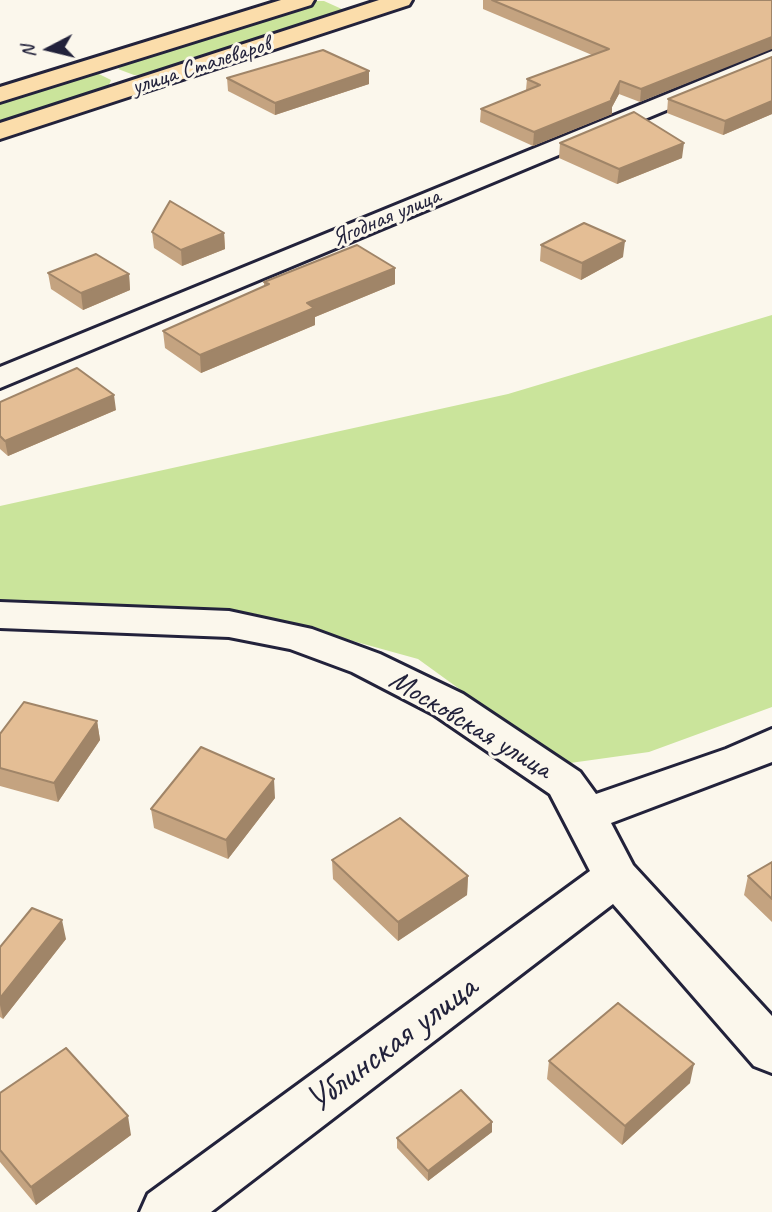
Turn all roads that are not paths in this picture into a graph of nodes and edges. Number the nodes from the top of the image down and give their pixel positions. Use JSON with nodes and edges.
{"nodes":[{"id":1,"x":303,"y":0,"type":"edge"},
{"id":2,"x":334,"y":0,"type":"edge"},
{"id":3,"x":401,"y":0,"type":"edge"},
{"id":4,"x":362,"y":13,"type":"junction"},
{"id":5,"x":772,"y":58,"type":"edge"},
{"id":6,"x":0,"y":94,"type":"edge"},
{"id":7,"x":0,"y":131,"type":"edge"},
{"id":8,"x":0,"y":378,"type":"edge"},
{"id":9,"x":0,"y":615,"type":"edge"},
{"id":10,"x":772,"y":744,"type":"edge"},
{"id":11,"x":586,"y":815,"type":"junction"},
{"id":12,"x":617,"y":877,"type":"junction"},
{"id":13,"x":772,"y":1051,"type":"edge"},
{"id":14,"x":168,"y":1212,"type":"edge"}],
"edges":[{"from":1,"to":6,"type":"main road","name":"улица Сталеваров"},
{"from":2,"to":4,"type":"main road"},
{"from":3,"to":4,"type":"main road","name":"улица Сталеваров"},
{"from":4,"to":7,"type":"main road","name":"улица Сталеваров"},
{"from":5,"to":8,"type":"street","name":"Ягодная улица"},
{"from":9,"to":11,"type":"street","name":"Московская улица"},
{"from":10,"to":11,"type":"street"},
{"from":11,"to":12,"type":"street","name":"Московская улица"},
{"from":12,"to":13,"type":"street","name":"Московская улица"},
{"from":12,"to":14,"type":"street","name":"Ублинская улица"}]}
